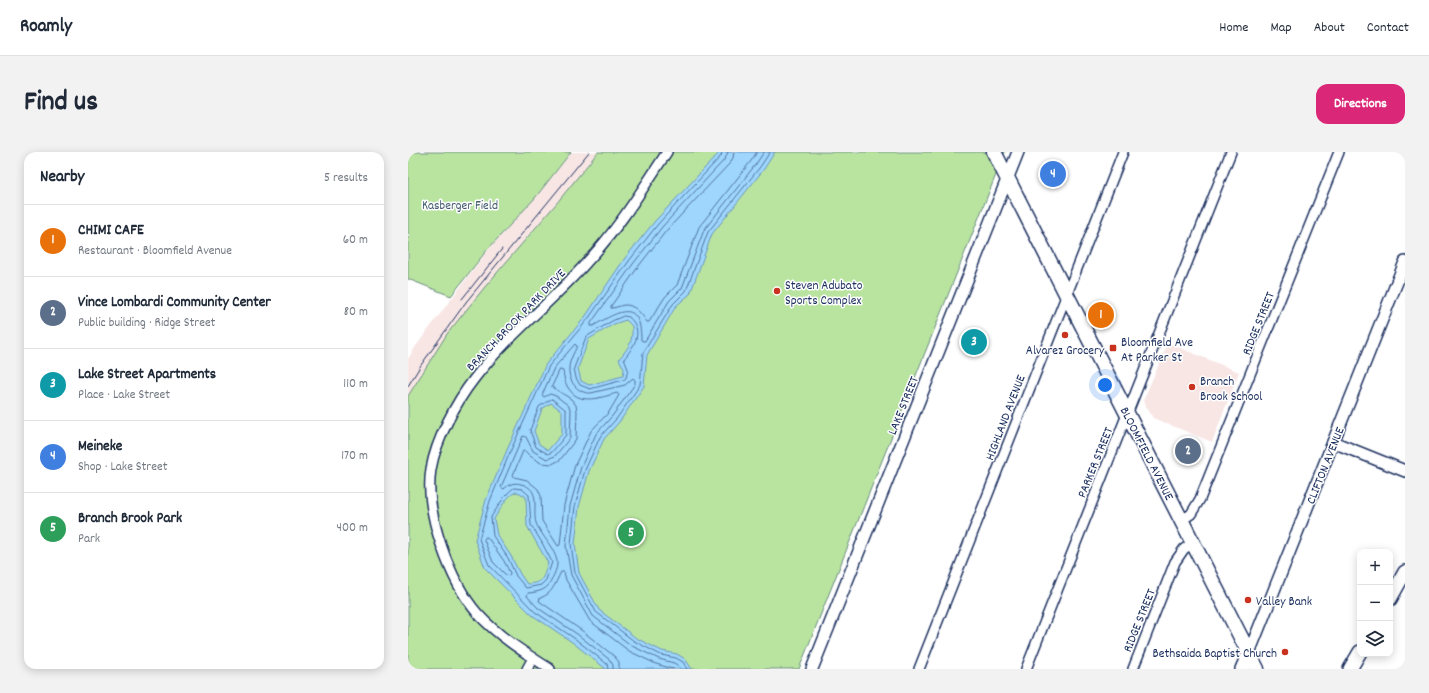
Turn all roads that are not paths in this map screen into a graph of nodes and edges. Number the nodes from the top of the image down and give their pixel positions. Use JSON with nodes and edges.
{"nodes":[{"id":1,"x":667,"y":152,"type":"edge"},
{"id":2,"x":994,"y":152,"type":"edge"},
{"id":3,"x":1018,"y":152,"type":"edge"},
{"id":4,"x":1123,"y":152,"type":"edge"},
{"id":5,"x":1231,"y":152,"type":"edge"},
{"id":6,"x":1339,"y":152,"type":"edge"},
{"id":7,"x":1008,"y":178,"type":"junction"},
{"id":8,"x":1405,"y":262,"type":"edge"},
{"id":9,"x":1067,"y":293,"type":"junction"},
{"id":10,"x":1128,"y":412,"type":"junction"},
{"id":11,"x":1333,"y":442,"type":"junction"},
{"id":12,"x":1405,"y":471,"type":"edge"},
{"id":13,"x":1182,"y":520,"type":"junction"},
{"id":14,"x":1194,"y":542,"type":"junction"},
{"id":15,"x":1405,"y":572,"type":"edge"},
{"id":16,"x":1393,"y":594,"type":"edge"},
{"id":17,"x":1249,"y":653,"type":"junction"},
{"id":18,"x":1357,"y":657,"type":"edge"},
{"id":19,"x":533,"y":658,"type":"junction"},
{"id":20,"x":527,"y":669,"type":"edge"},
{"id":21,"x":550,"y":669,"type":"edge"},
{"id":22,"x":812,"y":669,"type":"edge"},
{"id":23,"x":919,"y":669,"type":"edge"},
{"id":24,"x":1026,"y":669,"type":"edge"},
{"id":25,"x":1133,"y":669,"type":"edge"},
{"id":26,"x":1242,"y":669,"type":"edge"},
{"id":27,"x":1257,"y":669,"type":"edge"},
{"id":28,"x":1350,"y":669,"type":"edge"}],
"edges":[{"from":1,"to":19,"type":"street","name":"BRANCH BROOK PARK DRIVE"},
{"from":2,"to":7,"type":"main road","name":"BLOOMFIELD AVENUE"},
{"from":3,"to":7,"type":"street","name":"LAKE STREET"},
{"from":4,"to":9,"type":"street","name":"HIGHLAND AVENUE"},
{"from":5,"to":10,"type":"street","name":"PARKER STREET"},
{"from":6,"to":13,"type":"street","name":"RIDGE STREET"},
{"from":7,"to":9,"type":"main road","name":"BLOOMFIELD AVENUE"},
{"from":7,"to":22,"type":"street","name":"LAKE STREET"},
{"from":8,"to":11,"type":"street","name":"CLIFTON AVENUE"},
{"from":9,"to":10,"type":"main road","name":"BLOOMFIELD AVENUE"},
{"from":9,"to":23,"type":"street","name":"HIGHLAND AVENUE"},
{"from":10,"to":13,"type":"main road","name":"BLOOMFIELD AVENUE"},
{"from":10,"to":24,"type":"street","name":"PARKER STREET"},
{"from":11,"to":12,"type":"street"},
{"from":11,"to":17,"type":"street","name":"CLIFTON AVENUE"},
{"from":13,"to":14,"type":"main road","name":"BLOOMFIELD AVENUE"},
{"from":14,"to":17,"type":"main road","name":"BLOOMFIELD AVENUE"},
{"from":14,"to":25,"type":"street","name":"RIDGE STREET"},
{"from":15,"to":16,"type":"main road"},
{"from":17,"to":26,"type":"main road","name":"CLIFTON AVENUE"},
{"from":17,"to":27,"type":"main road","name":"BLOOMFIELD AVENUE"},
{"from":18,"to":28,"type":"main road"},
{"from":19,"to":20,"type":"street"},
{"from":19,"to":21,"type":"street","name":"BRANCH BROOK PARK DRIVE"}]}
